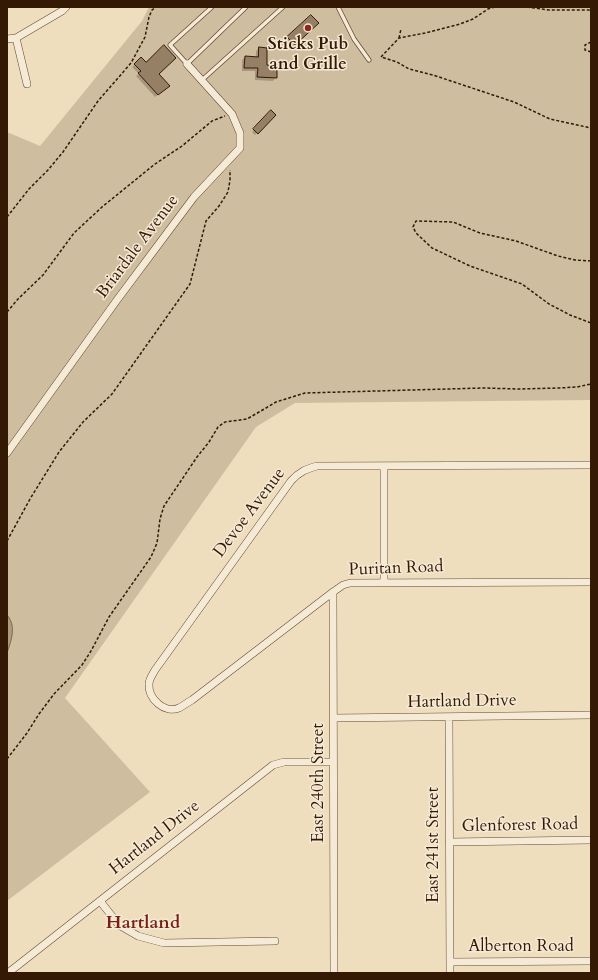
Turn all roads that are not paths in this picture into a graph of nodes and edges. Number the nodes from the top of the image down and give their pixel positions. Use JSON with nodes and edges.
{"nodes":[{"id":1,"x":66,"y":7,"type":"edge"},
{"id":2,"x":212,"y":7,"type":"edge"},
{"id":3,"x":246,"y":7,"type":"edge"},
{"id":4,"x":283,"y":7,"type":"edge"},
{"id":5,"x":338,"y":7,"type":"edge"},
{"id":6,"x":16,"y":38,"type":"junction"},
{"id":7,"x":7,"y":39,"type":"edge"},
{"id":8,"x":369,"y":60,"type":"dead end"},
{"id":9,"x":187,"y":64,"type":"junction"},
{"id":10,"x":202,"y":80,"type":"junction"},
{"id":11,"x":27,"y":84,"type":"dead end"},
{"id":12,"x":7,"y":453,"type":"edge"},
{"id":13,"x":591,"y":465,"type":"edge"},
{"id":14,"x":384,"y":466,"type":"junction"},
{"id":15,"x":591,"y":582,"type":"edge"},
{"id":16,"x":384,"y":583,"type":"junction"},
{"id":17,"x":333,"y":592,"type":"junction"},
{"id":18,"x":192,"y":700,"type":"joint"},
{"id":19,"x":591,"y":715,"type":"edge"},
{"id":20,"x":449,"y":717,"type":"junction"},
{"id":21,"x":334,"y":718,"type":"junction"},
{"id":22,"x":333,"y":762,"type":"junction"},
{"id":23,"x":591,"y":840,"type":"edge"},
{"id":24,"x":449,"y":842,"type":"junction"},
{"id":25,"x":100,"y":901,"type":"junction"},
{"id":26,"x":275,"y":941,"type":"dead end"},
{"id":27,"x":450,"y":962,"type":"junction"},
{"id":28,"x":591,"y":962,"type":"edge"},
{"id":29,"x":8,"y":973,"type":"edge"},
{"id":30,"x":334,"y":973,"type":"edge"},
{"id":31,"x":450,"y":973,"type":"edge"}],
"edges":[{"from":1,"to":6,"type":"street"},
{"from":2,"to":9,"type":"lane"},
{"from":3,"to":9,"type":"lane"},
{"from":4,"to":10,"type":"lane"},
{"from":5,"to":8,"type":"lane"},
{"from":6,"to":7,"type":"street"},
{"from":6,"to":11,"type":"street"},
{"from":9,"to":10,"type":"street","name":"Briardale Avenue"},
{"from":10,"to":12,"type":"street","name":"Briardale Avenue"},
{"from":13,"to":14,"type":"street","name":"Devoe Avenue"},
{"from":14,"to":16,"type":"street"},
{"from":14,"to":18,"type":"street","name":"Devoe Avenue"},
{"from":15,"to":16,"type":"street","name":"Puritan Road"},
{"from":16,"to":17,"type":"street","name":"Puritan Road"},
{"from":17,"to":18,"type":"street","name":"Puritan Road"},
{"from":17,"to":21,"type":"street","name":"East 240th Street"},
{"from":19,"to":20,"type":"street","name":"Hartland Drive"},
{"from":20,"to":21,"type":"street","name":"Hartland Drive"},
{"from":20,"to":24,"type":"street","name":"East 241st Street"},
{"from":21,"to":22,"type":"street","name":"East 240th Street"},
{"from":22,"to":25,"type":"street","name":"Hartland Drive"},
{"from":22,"to":30,"type":"street","name":"East 240th Street"},
{"from":23,"to":24,"type":"street","name":"Glenforest Road"},
{"from":24,"to":27,"type":"street","name":"East 241st Street"},
{"from":25,"to":26,"type":"street"},
{"from":25,"to":29,"type":"street","name":"Hartland Drive"},
{"from":27,"to":28,"type":"street","name":"Alberton Road"},
{"from":27,"to":31,"type":"street","name":"East 241st Street"}]}
